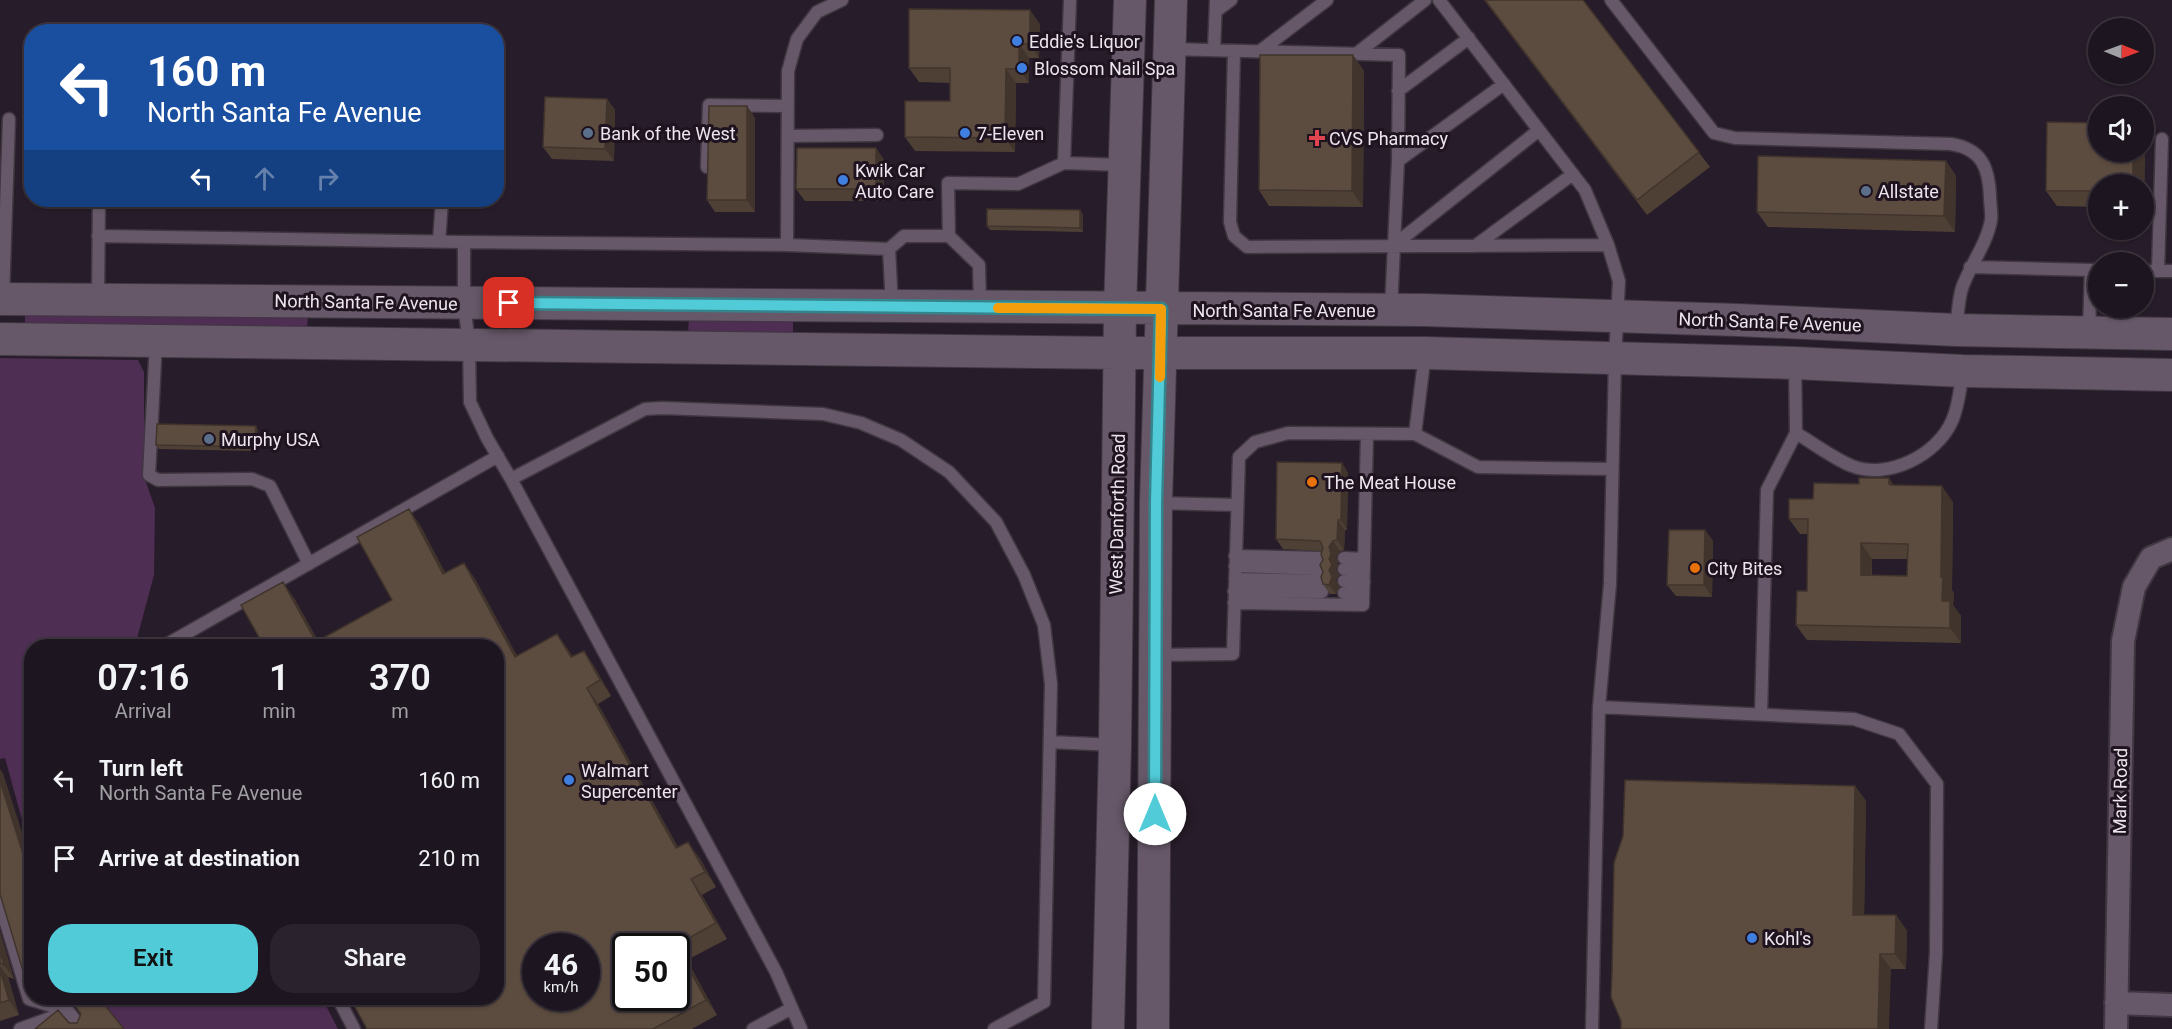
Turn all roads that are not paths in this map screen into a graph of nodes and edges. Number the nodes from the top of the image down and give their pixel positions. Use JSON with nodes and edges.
{"nodes":[{"id":1,"x":842,"y":0,"type":"edge"},
{"id":2,"x":1070,"y":0,"type":"edge"},
{"id":3,"x":1130,"y":0,"type":"edge"},
{"id":4,"x":1171,"y":0,"type":"edge"},
{"id":5,"x":1231,"y":0,"type":"edge"},
{"id":6,"x":1327,"y":0,"type":"edge"},
{"id":7,"x":1425,"y":0,"type":"edge"},
{"id":8,"x":1439,"y":0,"type":"edge"},
{"id":9,"x":1611,"y":0,"type":"edge"},
{"id":10,"x":1216,"y":6,"type":"edge"},
{"id":11,"x":1468,"y":38,"type":"junction"},
{"id":12,"x":1169,"y":49,"type":"junction"},
{"id":13,"x":1214,"y":50,"type":"junction"},
{"id":14,"x":1234,"y":51,"type":"junction"},
{"id":15,"x":1260,"y":51,"type":"junction"},
{"id":16,"x":1356,"y":54,"type":"junction"},
{"id":17,"x":1504,"y":84,"type":"junction"},
{"id":18,"x":1398,"y":91,"type":"junction"},
{"id":19,"x":787,"y":106,"type":"junction"},
{"id":20,"x":9,"y":119,"type":"dead end"},
{"id":21,"x":1539,"y":130,"type":"junction"},
{"id":22,"x":877,"y":135,"type":"dead end"},
{"id":23,"x":788,"y":136,"type":"junction"},
{"id":24,"x":2162,"y":139,"type":"dead end"},
{"id":25,"x":1398,"y":161,"type":"junction"},
{"id":26,"x":1064,"y":164,"type":"junction"},
{"id":27,"x":1125,"y":165,"type":"junction"},
{"id":28,"x":707,"y":167,"type":"edge"},
{"id":29,"x":1573,"y":174,"type":"junction"},
{"id":30,"x":99,"y":207,"type":"edge"},
{"id":31,"x":442,"y":207,"type":"edge"},
{"id":32,"x":98,"y":236,"type":"junction"},
{"id":33,"x":949,"y":236,"type":"junction"},
{"id":34,"x":439,"y":242,"type":"junction"},
{"id":35,"x":464,"y":242,"type":"junction"},
{"id":36,"x":1608,"y":244,"type":"junction"},
{"id":37,"x":787,"y":245,"type":"junction"},
{"id":38,"x":1394,"y":245,"type":"junction"},
{"id":39,"x":1475,"y":246,"type":"junction"},
{"id":40,"x":889,"y":249,"type":"junction"},
{"id":41,"x":1970,"y":267,"type":"junction"},
{"id":42,"x":2088,"y":270,"type":"edge"},
{"id":43,"x":2154,"y":271,"type":"edge"},
{"id":44,"x":2158,"y":271,"type":"junction"},
{"id":45,"x":2172,"y":271,"type":"edge"},
{"id":46,"x":1,"y":300,"type":"edge"},
{"id":47,"x":98,"y":300,"type":"junction"},
{"id":48,"x":464,"y":303,"type":"junction"},
{"id":49,"x":892,"y":307,"type":"junction"},
{"id":50,"x":980,"y":307,"type":"junction"},
{"id":51,"x":1120,"y":309,"type":"junction"},
{"id":52,"x":1161,"y":309,"type":"junction"},
{"id":53,"x":1391,"y":310,"type":"junction"},
{"id":54,"x":1616,"y":315,"type":"junction"},
{"id":55,"x":2090,"y":318,"type":"edge"},
{"id":56,"x":1910,"y":328,"type":"junction"},
{"id":57,"x":1956,"y":330,"type":"junction"},
{"id":58,"x":2089,"y":332,"type":"junction"},
{"id":59,"x":2172,"y":334,"type":"edge"},
{"id":60,"x":0,"y":339,"type":"edge"},
{"id":61,"x":156,"y":341,"type":"junction"},
{"id":62,"x":469,"y":345,"type":"junction"},
{"id":63,"x":795,"y":349,"type":"junction"},
{"id":64,"x":1119,"y":352,"type":"junction"},
{"id":65,"x":1161,"y":352,"type":"junction"},
{"id":66,"x":1425,"y":353,"type":"junction"},
{"id":67,"x":1615,"y":358,"type":"junction"},
{"id":68,"x":1795,"y":363,"type":"junction"},
{"id":69,"x":1974,"y":371,"type":"junction"},
{"id":70,"x":2172,"y":375,"type":"edge"},
{"id":71,"x":1796,"y":433,"type":"junction"},
{"id":72,"x":1367,"y":434,"type":"junction"},
{"id":73,"x":1415,"y":434,"type":"junction"},
{"id":74,"x":498,"y":456,"type":"junction"},
{"id":75,"x":1612,"y":469,"type":"junction"},
{"id":76,"x":511,"y":479,"type":"junction"},
{"id":77,"x":1156,"y":502,"type":"junction"},
{"id":78,"x":1237,"y":505,"type":"junction"},
{"id":79,"x":2172,"y":549,"type":"edge"},
{"id":80,"x":1235,"y":561,"type":"junction"},
{"id":81,"x":309,"y":564,"type":"junction"},
{"id":82,"x":1364,"y":582,"type":"junction"},
{"id":83,"x":1234,"y":591,"type":"junction"},
{"id":84,"x":176,"y":639,"type":"edge"},
{"id":85,"x":1156,"y":655,"type":"junction"},
{"id":86,"x":1599,"y":707,"type":"junction"},
{"id":87,"x":1761,"y":714,"type":"junction"},
{"id":88,"x":1050,"y":742,"type":"junction"},
{"id":89,"x":1115,"y":745,"type":"junction"},
{"id":90,"x":1155,"y":882,"type":"junction"},
{"id":91,"x":0,"y":903,"type":"edge"},
{"id":92,"x":24,"y":982,"type":"edge"},
{"id":93,"x":2116,"y":1003,"type":"junction"},
{"id":94,"x":48,"y":1005,"type":"edge"},
{"id":95,"x":342,"y":1005,"type":"edge"},
{"id":96,"x":2172,"y":1005,"type":"edge"},
{"id":97,"x":792,"y":1008,"type":"junction"},
{"id":98,"x":68,"y":1011,"type":"junction"},
{"id":99,"x":25,"y":1028,"type":"edge"},
{"id":100,"x":82,"y":1029,"type":"edge"},
{"id":101,"x":354,"y":1029,"type":"edge"},
{"id":102,"x":753,"y":1029,"type":"edge"},
{"id":103,"x":801,"y":1029,"type":"edge"},
{"id":104,"x":994,"y":1029,"type":"edge"},
{"id":105,"x":1108,"y":1029,"type":"edge"},
{"id":106,"x":1153,"y":1029,"type":"edge"},
{"id":107,"x":1592,"y":1029,"type":"edge"},
{"id":108,"x":1931,"y":1029,"type":"edge"},
{"id":109,"x":2116,"y":1029,"type":"edge"}],
"edges":[{"from":1,"to":19,"type":"lane"},
{"from":2,"to":26,"type":"lane"},
{"from":3,"to":27,"type":"main road","name":"West Danforth Road"},
{"from":4,"to":12,"type":"main road"},
{"from":5,"to":10,"type":"lane"},
{"from":6,"to":15,"type":"lane"},
{"from":7,"to":16,"type":"lane"},
{"from":8,"to":11,"type":"lane"},
{"from":9,"to":41,"type":"lane"},
{"from":10,"to":13,"type":"lane"},
{"from":11,"to":17,"type":"lane"},
{"from":11,"to":18,"type":"lane"},
{"from":12,"to":13,"type":"lane"},
{"from":12,"to":52,"type":"main road"},
{"from":13,"to":14,"type":"lane"},
{"from":14,"to":15,"type":"lane"},
{"from":14,"to":38,"type":"lane"},
{"from":15,"to":16,"type":"lane"},
{"from":16,"to":18,"type":"lane"},
{"from":17,"to":21,"type":"lane"},
{"from":17,"to":25,"type":"lane"},
{"from":18,"to":25,"type":"lane"},
{"from":19,"to":23,"type":"lane"},
{"from":19,"to":28,"type":"lane"},
{"from":20,"to":46,"type":"lane"},
{"from":21,"to":29,"type":"lane"},
{"from":21,"to":38,"type":"lane"},
{"from":22,"to":23,"type":"lane"},
{"from":23,"to":37,"type":"lane"},
{"from":24,"to":44,"type":"lane"},
{"from":25,"to":38,"type":"lane"},
{"from":26,"to":27,"type":"lane"},
{"from":26,"to":33,"type":"lane"},
{"from":27,"to":51,"type":"main road","name":"West Danforth Road"},
{"from":29,"to":36,"type":"lane"},
{"from":29,"to":39,"type":"lane"},
{"from":30,"to":32,"type":"lane"},
{"from":31,"to":34,"type":"lane"},
{"from":32,"to":34,"type":"lane"},
{"from":32,"to":47,"type":"lane"},
{"from":33,"to":40,"type":"lane"},
{"from":33,"to":50,"type":"lane"},
{"from":34,"to":35,"type":"lane"},
{"from":35,"to":37,"type":"lane"},
{"from":35,"to":48,"type":"lane"},
{"from":36,"to":39,"type":"lane"},
{"from":36,"to":54,"type":"lane"},
{"from":37,"to":40,"type":"lane"},
{"from":38,"to":39,"type":"lane"},
{"from":38,"to":53,"type":"lane"},
{"from":40,"to":49,"type":"lane"},
{"from":41,"to":42,"type":"lane"},
{"from":41,"to":57,"type":"lane"},
{"from":43,"to":44,"type":"lane"},
{"from":44,"to":45,"type":"lane"},
{"from":46,"to":47,"type":"main road","name":"North Santa Fe Avenue"},
{"from":47,"to":48,"type":"main road","name":"North Santa Fe Avenue"},
{"from":48,"to":49,"type":"main road","name":"North Santa Fe Avenue"},
{"from":48,"to":62,"type":"lane"},
{"from":49,"to":50,"type":"main road","name":"North Santa Fe Avenue"},
{"from":49,"to":63,"type":"main road"},
{"from":50,"to":51,"type":"main road","name":"North Santa Fe Avenue"},
{"from":51,"to":52,"type":"main road","name":"North Santa Fe Avenue"},
{"from":51,"to":64,"type":"main road","name":"West Danforth Road"},
{"from":52,"to":53,"type":"main road","name":"North Santa Fe Avenue"},
{"from":52,"to":65,"type":"main road"},
{"from":53,"to":54,"type":"main road","name":"North Santa Fe Avenue"},
{"from":54,"to":56,"type":"main road","name":"North Santa Fe Avenue"},
{"from":54,"to":67,"type":"lane"},
{"from":55,"to":58,"type":"lane"},
{"from":56,"to":57,"type":"main road","name":"North Santa Fe Avenue"},
{"from":56,"to":68,"type":"main road"},
{"from":57,"to":58,"type":"main road","name":"North Santa Fe Avenue"},
{"from":58,"to":59,"type":"main road","name":"North Santa Fe Avenue"},
{"from":58,"to":69,"type":"main road"},
{"from":60,"to":61,"type":"main road"},
{"from":61,"to":62,"type":"main road"},
{"from":61,"to":81,"type":"lane"},
{"from":62,"to":63,"type":"main road"},
{"from":62,"to":74,"type":"lane"},
{"from":63,"to":64,"type":"main road"},
{"from":64,"to":65,"type":"main road"},
{"from":64,"to":89,"type":"main road","name":"West Danforth Road"},
{"from":65,"to":66,"type":"main road"},
{"from":65,"to":77,"type":"main road"},
{"from":66,"to":67,"type":"main road"},
{"from":66,"to":73,"type":"lane"},
{"from":67,"to":68,"type":"main road"},
{"from":67,"to":75,"type":"lane"},
{"from":68,"to":69,"type":"main road"},
{"from":68,"to":71,"type":"lane"},
{"from":69,"to":70,"type":"main road"},
{"from":69,"to":71,"type":"lane"},
{"from":71,"to":87,"type":"lane"},
{"from":72,"to":73,"type":"lane"},
{"from":72,"to":78,"type":"lane"},
{"from":72,"to":82,"type":"lane"},
{"from":73,"to":75,"type":"lane"},
{"from":74,"to":76,"type":"lane"},
{"from":74,"to":81,"type":"lane"},
{"from":75,"to":86,"type":"lane"},
{"from":76,"to":88,"type":"lane"},
{"from":76,"to":97,"type":"lane"},
{"from":77,"to":78,"type":"lane"},
{"from":77,"to":85,"type":"main road"},
{"from":78,"to":80,"type":"lane"},
{"from":79,"to":93,"type":"street","name":"Mark Road"},
{"from":80,"to":83,"type":"lane"},
{"from":80,"to":83,"type":"lane"},
{"from":81,"to":84,"type":"lane"},
{"from":82,"to":82,"type":"lane"},
{"from":82,"to":83,"type":"lane"},
{"from":83,"to":85,"type":"lane"},
{"from":85,"to":90,"type":"main road"},
{"from":86,"to":87,"type":"lane"},
{"from":86,"to":107,"type":"lane"},
{"from":87,"to":108,"type":"lane"},
{"from":88,"to":89,"type":"lane"},
{"from":88,"to":104,"type":"lane"},
{"from":89,"to":90,"type":"main road"},
{"from":89,"to":105,"type":"main road","name":"West Danforth Road"},
{"from":90,"to":106,"type":"main road"},
{"from":91,"to":92,"type":"lane"},
{"from":93,"to":96,"type":"street"},
{"from":93,"to":109,"type":"street","name":"Mark Road"},
{"from":94,"to":98,"type":"lane"},
{"from":95,"to":101,"type":"lane"},
{"from":97,"to":102,"type":"lane"},
{"from":97,"to":103,"type":"lane"},
{"from":98,"to":99,"type":"lane"},
{"from":98,"to":100,"type":"lane"}]}
